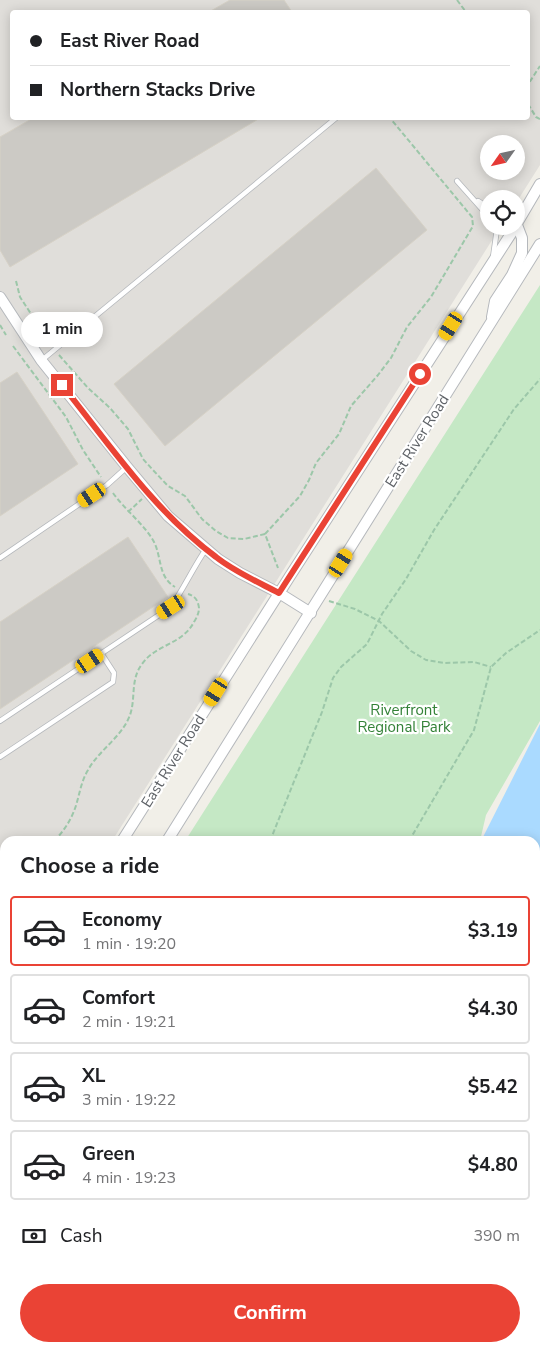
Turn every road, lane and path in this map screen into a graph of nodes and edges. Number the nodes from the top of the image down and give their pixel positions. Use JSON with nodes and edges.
{"nodes":[{"id":1,"x":540,"y":66,"type":"edge"},
{"id":2,"x":530,"y":81,"type":"edge"},
{"id":3,"x":530,"y":107,"type":"edge"},
{"id":4,"x":334,"y":120,"type":"edge"},
{"id":5,"x":392,"y":120,"type":"edge"},
{"id":6,"x":540,"y":120,"type":"edge"},
{"id":7,"x":540,"y":184,"type":"edge"},
{"id":8,"x":480,"y":203,"type":"edge"},
{"id":9,"x":480,"y":207,"type":"edge"},
{"id":10,"x":525,"y":210,"type":"edge"},
{"id":11,"x":496,"y":235,"type":"edge"},
{"id":12,"x":509,"y":235,"type":"edge"},
{"id":13,"x":521,"y":235,"type":"edge"},
{"id":14,"x":540,"y":244,"type":"edge"},
{"id":15,"x":492,"y":260,"type":"junction"},
{"id":16,"x":16,"y":281,"type":"dead end"},
{"id":17,"x":0,"y":297,"type":"edge"},
{"id":18,"x":492,"y":323,"type":"junction"},
{"id":19,"x":0,"y":325,"type":"edge"},
{"id":20,"x":6,"y":335,"type":"dead end"},
{"id":21,"x":13,"y":346,"type":"dead end"},
{"id":22,"x":55,"y":349,"type":"junction"},
{"id":23,"x":41,"y":360,"type":"junction"},
{"id":24,"x":540,"y":379,"type":"edge"},
{"id":25,"x":126,"y":467,"type":"junction"},
{"id":26,"x":101,"y":477,"type":"dead end"},
{"id":27,"x":162,"y":481,"type":"junction"},
{"id":28,"x":158,"y":485,"type":"dead end"},
{"id":29,"x":113,"y":493,"type":"dead end"},
{"id":30,"x":141,"y":500,"type":"dead end"},
{"id":31,"x":128,"y":512,"type":"junction"},
{"id":32,"x":266,"y":534,"type":"junction"},
{"id":33,"x":206,"y":549,"type":"junction"},
{"id":34,"x":0,"y":558,"type":"edge"},
{"id":35,"x":278,"y":568,"type":"dead end"},
{"id":36,"x":179,"y":589,"type":"dead end"},
{"id":37,"x":279,"y":593,"type":"junction"},
{"id":38,"x":188,"y":594,"type":"dead end"},
{"id":39,"x":329,"y":600,"type":"dead end"},
{"id":40,"x":311,"y":613,"type":"junction"},
{"id":41,"x":379,"y":621,"type":"junction"},
{"id":42,"x":540,"y":630,"type":"edge"},
{"id":43,"x":102,"y":653,"type":"junction"},
{"id":44,"x":491,"y":667,"type":"junction"},
{"id":45,"x":0,"y":721,"type":"edge"},
{"id":46,"x":0,"y":757,"type":"edge"},
{"id":47,"x":58,"y":836,"type":"edge"},
{"id":48,"x":125,"y":836,"type":"edge"},
{"id":49,"x":170,"y":836,"type":"edge"},
{"id":50,"x":272,"y":836,"type":"edge"},
{"id":51,"x":412,"y":836,"type":"edge"}],
"edges":[{"from":1,"to":2,"type":"path"},
{"from":3,"to":6,"type":"path"},
{"from":4,"to":22,"type":"lane"},
{"from":5,"to":32,"type":"path"},
{"from":7,"to":10,"type":"street","name":"East River Road"},
{"from":8,"to":9,"type":"lane"},
{"from":11,"to":15,"type":"lane"},
{"from":12,"to":15,"type":"street","name":"East River Road"},
{"from":13,"to":18,"type":"street"},
{"from":14,"to":18,"type":"street","name":"East River Road"},
{"from":15,"to":37,"type":"street","name":"East River Road"},
{"from":16,"to":22,"type":"path"},
{"from":17,"to":23,"type":"street"},
{"from":18,"to":40,"type":"street","name":"East River Road"},
{"from":19,"to":20,"type":"path"},
{"from":21,"to":26,"type":"path"},
{"from":22,"to":23,"type":"lane"},
{"from":22,"to":27,"type":"path"},
{"from":23,"to":25,"type":"street"},
{"from":24,"to":41,"type":"path"},
{"from":25,"to":33,"type":"street"},
{"from":25,"to":34,"type":"lane"},
{"from":27,"to":28,"type":"path"},
{"from":27,"to":32,"type":"path"},
{"from":29,"to":31,"type":"path"},
{"from":30,"to":31,"type":"path"},
{"from":31,"to":36,"type":"path"},
{"from":32,"to":35,"type":"path"},
{"from":33,"to":37,"type":"street"},
{"from":33,"to":43,"type":"lane"},
{"from":37,"to":40,"type":"street"},
{"from":37,"to":48,"type":"street","name":"East River Road"},
{"from":38,"to":47,"type":"path"},
{"from":39,"to":41,"type":"path"},
{"from":40,"to":49,"type":"street","name":"East River Road"},
{"from":41,"to":44,"type":"path"},
{"from":41,"to":50,"type":"path"},
{"from":42,"to":44,"type":"path"},
{"from":43,"to":45,"type":"lane"},
{"from":43,"to":46,"type":"lane"},
{"from":44,"to":51,"type":"path"}]}
